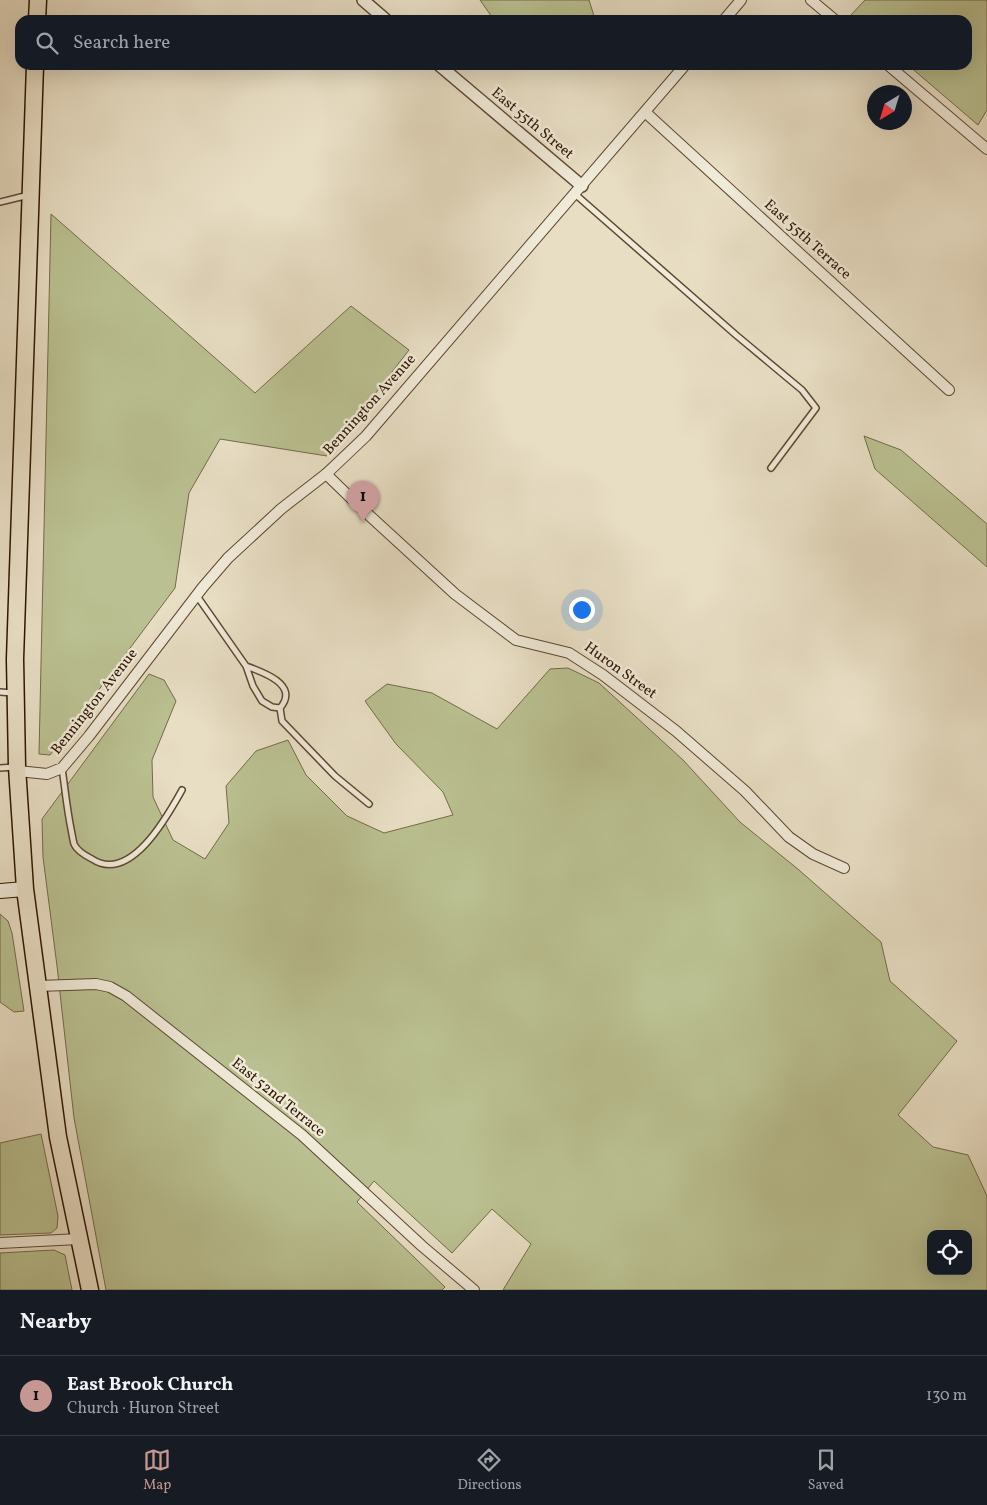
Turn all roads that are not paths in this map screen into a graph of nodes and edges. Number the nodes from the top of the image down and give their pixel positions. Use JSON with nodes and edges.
{"nodes":[{"id":1,"x":38,"y":0,"type":"edge"},
{"id":2,"x":363,"y":0,"type":"edge"},
{"id":3,"x":741,"y":0,"type":"edge"},
{"id":4,"x":811,"y":0,"type":"edge"},
{"id":5,"x":37,"y":15,"type":"edge"},
{"id":6,"x":380,"y":15,"type":"edge"},
{"id":7,"x":728,"y":15,"type":"edge"},
{"id":8,"x":829,"y":15,"type":"edge"},
{"id":9,"x":35,"y":70,"type":"edge"},
{"id":10,"x":446,"y":70,"type":"edge"},
{"id":11,"x":681,"y":70,"type":"edge"},
{"id":12,"x":894,"y":70,"type":"edge"},
{"id":13,"x":645,"y":112,"type":"junction"},
{"id":14,"x":987,"y":149,"type":"edge"},
{"id":15,"x":578,"y":190,"type":"junction"},
{"id":16,"x":31,"y":195,"type":"junction"},
{"id":17,"x":0,"y":202,"type":"edge"},
{"id":18,"x":949,"y":390,"type":"dead end"},
{"id":19,"x":771,"y":468,"type":"dead end"},
{"id":20,"x":326,"y":474,"type":"junction"},
{"id":21,"x":196,"y":596,"type":"junction"},
{"id":22,"x":246,"y":666,"type":"junction"},
{"id":23,"x":8,"y":693,"type":"edge"},
{"id":24,"x":280,"y":708,"type":"junction"},
{"id":25,"x":0,"y":768,"type":"edge"},
{"id":26,"x":62,"y":768,"type":"junction"},
{"id":27,"x":17,"y":769,"type":"junction"},
{"id":28,"x":182,"y":790,"type":"dead end"},
{"id":29,"x":369,"y":804,"type":"dead end"},
{"id":30,"x":844,"y":868,"type":"dead end"},
{"id":31,"x":25,"y":889,"type":"junction"},
{"id":32,"x":0,"y":891,"type":"edge"},
{"id":33,"x":38,"y":986,"type":"junction"},
{"id":34,"x":79,"y":1239,"type":"junction"},
{"id":35,"x":0,"y":1243,"type":"edge"},
{"id":36,"x":90,"y":1290,"type":"edge"},
{"id":37,"x":474,"y":1290,"type":"edge"}],
"edges":[{"from":1,"to":5,"type":"highway"},
{"from":2,"to":6,"type":"street"},
{"from":3,"to":7,"type":"street"},
{"from":4,"to":8,"type":"street"},
{"from":9,"to":16,"type":"highway"},
{"from":10,"to":15,"type":"street","name":"East 55th Street"},
{"from":11,"to":13,"type":"street","name":"Bennington Avenue"},
{"from":12,"to":14,"type":"street"},
{"from":13,"to":15,"type":"street","name":"Bennington Avenue"},
{"from":13,"to":18,"type":"street","name":"East 55th Terrace"},
{"from":15,"to":19,"type":"lane"},
{"from":15,"to":20,"type":"street","name":"Bennington Avenue"},
{"from":16,"to":17,"type":"lane"},
{"from":16,"to":23,"type":"highway"},
{"from":20,"to":21,"type":"street","name":"Bennington Avenue"},
{"from":20,"to":30,"type":"street","name":"Huron Street"},
{"from":21,"to":22,"type":"lane"},
{"from":21,"to":26,"type":"street","name":"Bennington Avenue"},
{"from":22,"to":24,"type":"lane"},
{"from":22,"to":24,"type":"lane"},
{"from":23,"to":27,"type":"highway"},
{"from":24,"to":29,"type":"lane"},
{"from":25,"to":27,"type":"lane"},
{"from":26,"to":27,"type":"street","name":"Bennington Avenue"},
{"from":26,"to":28,"type":"lane"},
{"from":27,"to":31,"type":"highway"},
{"from":31,"to":32,"type":"main road"},
{"from":31,"to":33,"type":"highway"},
{"from":33,"to":34,"type":"highway"},
{"from":33,"to":37,"type":"street","name":"East 52nd Terrace"},
{"from":34,"to":35,"type":"street"},
{"from":34,"to":36,"type":"highway"}]}
